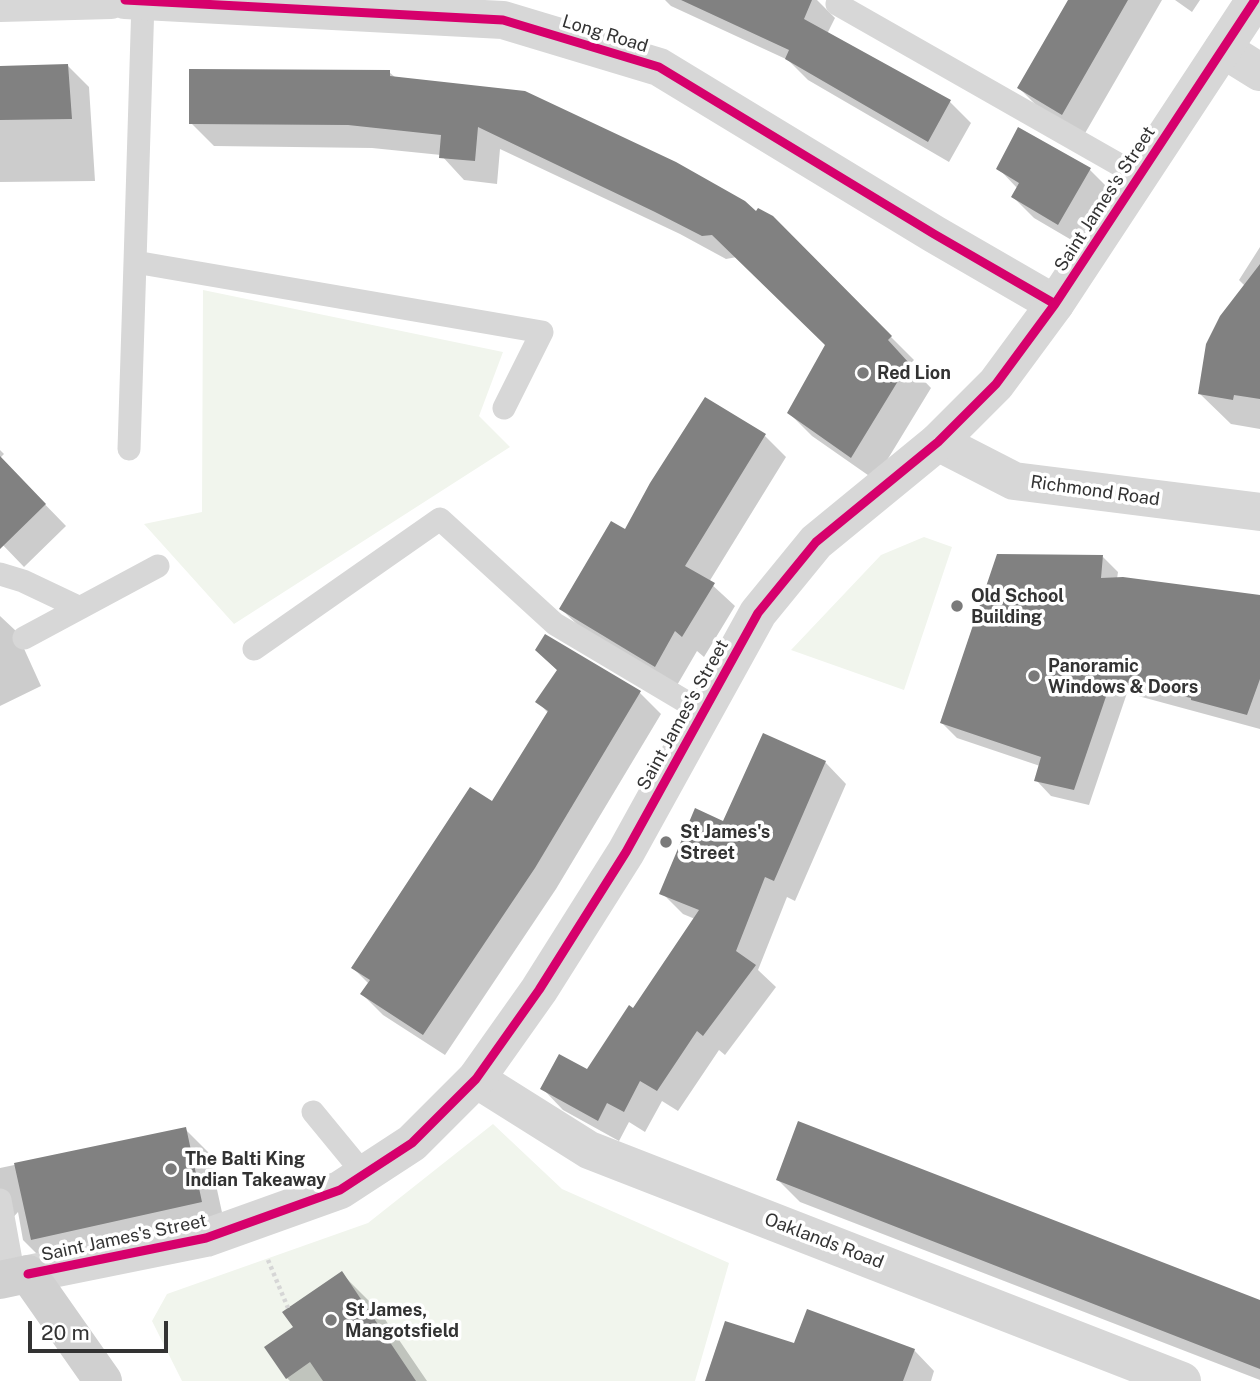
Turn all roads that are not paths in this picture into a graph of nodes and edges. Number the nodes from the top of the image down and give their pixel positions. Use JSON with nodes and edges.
{"nodes":[{"id":1,"x":126,"y":0,"type":"edge"},
{"id":2,"x":840,"y":0,"type":"edge"},
{"id":3,"x":1255,"y":0,"type":"edge"},
{"id":4,"x":0,"y":3,"type":"edge"},
{"id":5,"x":507,"y":10,"type":"edge"},
{"id":6,"x":1223,"y":48,"type":"junction"},
{"id":7,"x":1260,"y":72,"type":"edge"},
{"id":8,"x":1139,"y":176,"type":"junction"},
{"id":9,"x":135,"y":262,"type":"junction"},
{"id":10,"x":1055,"y":304,"type":"junction"},
{"id":11,"x":504,"y":408,"type":"dead end"},
{"id":12,"x":938,"y":442,"type":"junction"},
{"id":13,"x":130,"y":449,"type":"dead end"},
{"id":14,"x":1260,"y":512,"type":"edge"},
{"id":15,"x":158,"y":566,"type":"dead end"},
{"id":16,"x":0,"y":574,"type":"edge"},
{"id":17,"x":80,"y":608,"type":"junction"},
{"id":18,"x":24,"y":638,"type":"dead end"},
{"id":19,"x":254,"y":649,"type":"dead end"},
{"id":20,"x":703,"y":712,"type":"junction"},
{"id":21,"x":476,"y":1079,"type":"junction"},
{"id":22,"x":313,"y":1112,"type":"dead end"},
{"id":23,"x":364,"y":1174,"type":"junction"},
{"id":24,"x":0,"y":1200,"type":"edge"},
{"id":25,"x":14,"y":1277,"type":"edge"},
{"id":26,"x":103,"y":1381,"type":"edge"},
{"id":27,"x":1182,"y":1381,"type":"edge"}],
"edges":[{"from":1,"to":4,"type":"street","name":"Long Road"},
{"from":1,"to":5,"type":"street","name":"Long Road"},
{"from":1,"to":9,"type":"lane"},
{"from":2,"to":8,"type":"lane"},
{"from":3,"to":6,"type":"street","name":"Saint James's Street"},
{"from":5,"to":10,"type":"street","name":"Long Road"},
{"from":6,"to":7,"type":"street"},
{"from":6,"to":8,"type":"street","name":"Saint James's Street"},
{"from":8,"to":10,"type":"street","name":"Saint James's Street"},
{"from":9,"to":11,"type":"lane"},
{"from":9,"to":13,"type":"lane"},
{"from":10,"to":12,"type":"street","name":"Saint James's Street"},
{"from":12,"to":14,"type":"street","name":"Richmond Road"},
{"from":12,"to":20,"type":"street","name":"Saint James's Street"},
{"from":15,"to":17,"type":"lane"},
{"from":16,"to":17,"type":"lane"},
{"from":17,"to":18,"type":"lane"},
{"from":19,"to":20,"type":"lane"},
{"from":20,"to":21,"type":"street","name":"Saint James's Street"},
{"from":21,"to":23,"type":"street","name":"Saint James's Street"},
{"from":21,"to":27,"type":"street","name":"Oaklands Road"},
{"from":22,"to":23,"type":"lane"},
{"from":23,"to":25,"type":"street","name":"Saint James's Street"},
{"from":24,"to":25,"type":"lane"},
{"from":25,"to":26,"type":"main road"}]}
